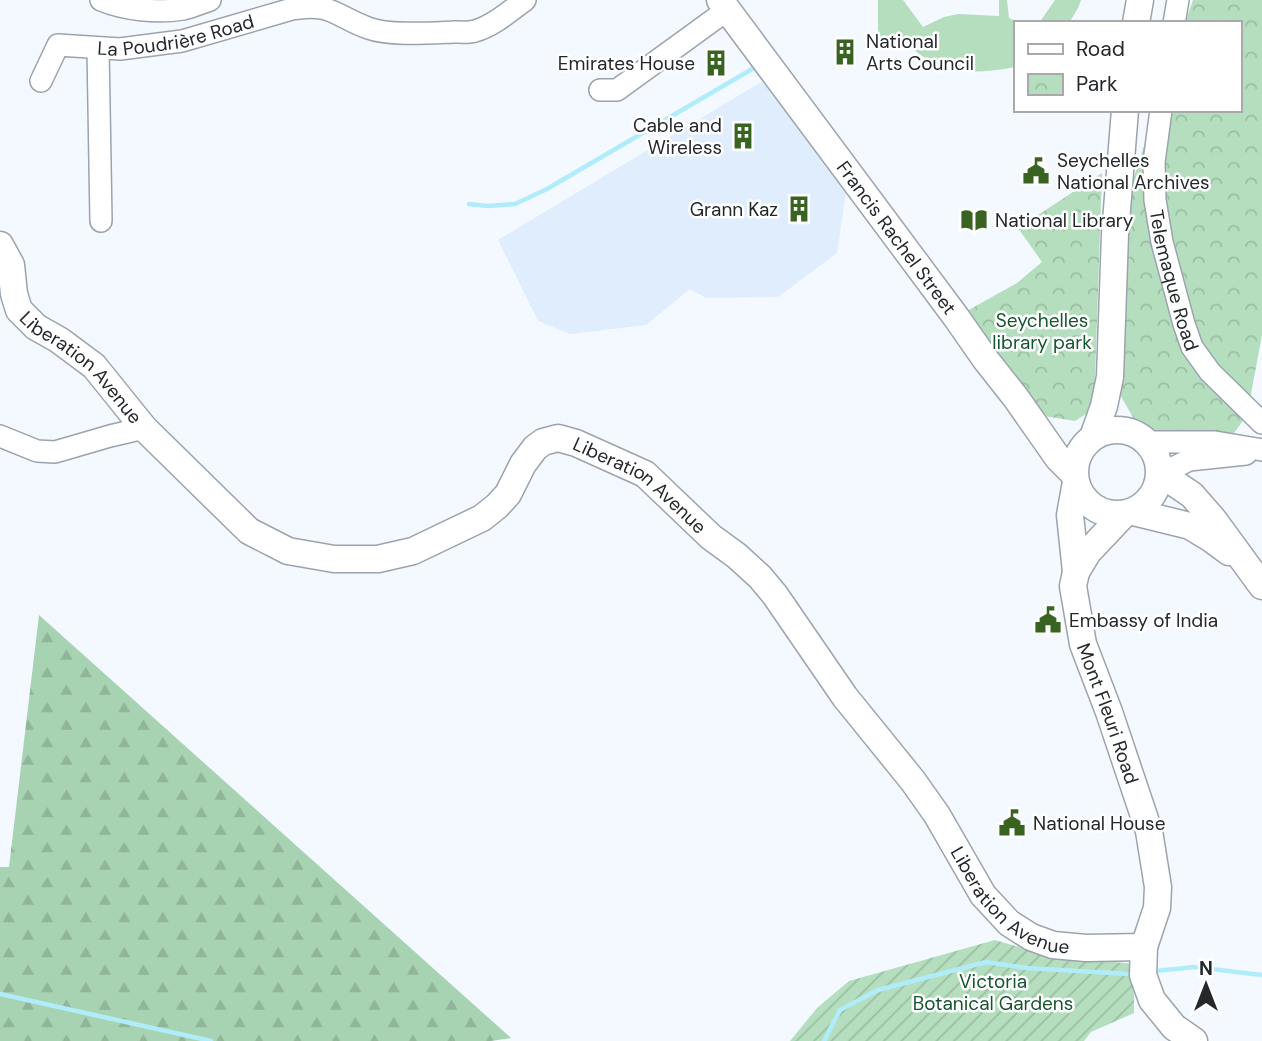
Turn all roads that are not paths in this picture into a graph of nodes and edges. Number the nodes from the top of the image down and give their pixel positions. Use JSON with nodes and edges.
{"nodes":[{"id":1,"x":101,"y":0,"type":"edge"},
{"id":2,"x":210,"y":0,"type":"edge"},
{"id":3,"x":525,"y":0,"type":"edge"},
{"id":4,"x":1140,"y":0,"type":"edge"},
{"id":5,"x":1178,"y":0,"type":"edge"},
{"id":6,"x":724,"y":5,"type":"edge"},
{"id":7,"x":1136,"y":21,"type":"edge"},
{"id":8,"x":1174,"y":21,"type":"edge"},
{"id":9,"x":98,"y":47,"type":"junction"},
{"id":10,"x":41,"y":80,"type":"dead end"},
{"id":11,"x":600,"y":90,"type":"dead end"},
{"id":12,"x":1125,"y":112,"type":"edge"},
{"id":13,"x":1161,"y":112,"type":"edge"},
{"id":14,"x":101,"y":221,"type":"dead end"},
{"id":15,"x":0,"y":245,"type":"edge"},
{"id":16,"x":1110,"y":377,"type":"junction"},
{"id":17,"x":1262,"y":422,"type":"edge"},
{"id":18,"x":144,"y":428,"type":"junction"},
{"id":19,"x":0,"y":436,"type":"edge"},
{"id":20,"x":1093,"y":438,"type":"junction"},
{"id":21,"x":1147,"y":442,"type":"junction"},
{"id":22,"x":1262,"y":451,"type":"edge"},
{"id":23,"x":1161,"y":474,"type":"junction"},
{"id":24,"x":1075,"y":478,"type":"junction"},
{"id":25,"x":1128,"y":513,"type":"junction"},
{"id":26,"x":1076,"y":572,"type":"junction"},
{"id":27,"x":1254,"y":576,"type":"edge"},
{"id":28,"x":1144,"y":947,"type":"junction"},
{"id":29,"x":1194,"y":1041,"type":"edge"}],
"edges":[{"from":1,"to":2,"type":"street"},
{"from":3,"to":9,"type":"street","name":"La Poudrière Road"},
{"from":4,"to":7,"type":"main road"},
{"from":5,"to":8,"type":"street"},
{"from":6,"to":11,"type":"street"},
{"from":6,"to":24,"type":"main road","name":"Francis Rachel Street"},
{"from":9,"to":10,"type":"street","name":"La Poudrière Road"},
{"from":9,"to":14,"type":"street"},
{"from":12,"to":16,"type":"main road"},
{"from":13,"to":17,"type":"street","name":"Telemaque Road"},
{"from":15,"to":18,"type":"main road","name":"Liberation Avenue"},
{"from":16,"to":20,"type":"main road"},
{"from":16,"to":21,"type":"main road"},
{"from":18,"to":19,"type":"street"},
{"from":18,"to":28,"type":"main road","name":"Liberation Avenue"},
{"from":20,"to":21,"type":"main road"},
{"from":20,"to":24,"type":"main road"},
{"from":21,"to":22,"type":"street"},
{"from":21,"to":23,"type":"main road"},
{"from":22,"to":23,"type":"street"},
{"from":23,"to":25,"type":"main road"},
{"from":23,"to":27,"type":"main road"},
{"from":24,"to":25,"type":"main road"},
{"from":24,"to":26,"type":"main road","name":"Mont Fleuri Road"},
{"from":25,"to":26,"type":"main road"},
{"from":25,"to":27,"type":"main road"},
{"from":26,"to":28,"type":"main road","name":"Mont Fleuri Road"},
{"from":28,"to":29,"type":"main road","name":"Mont Fleuri Road"}]}
